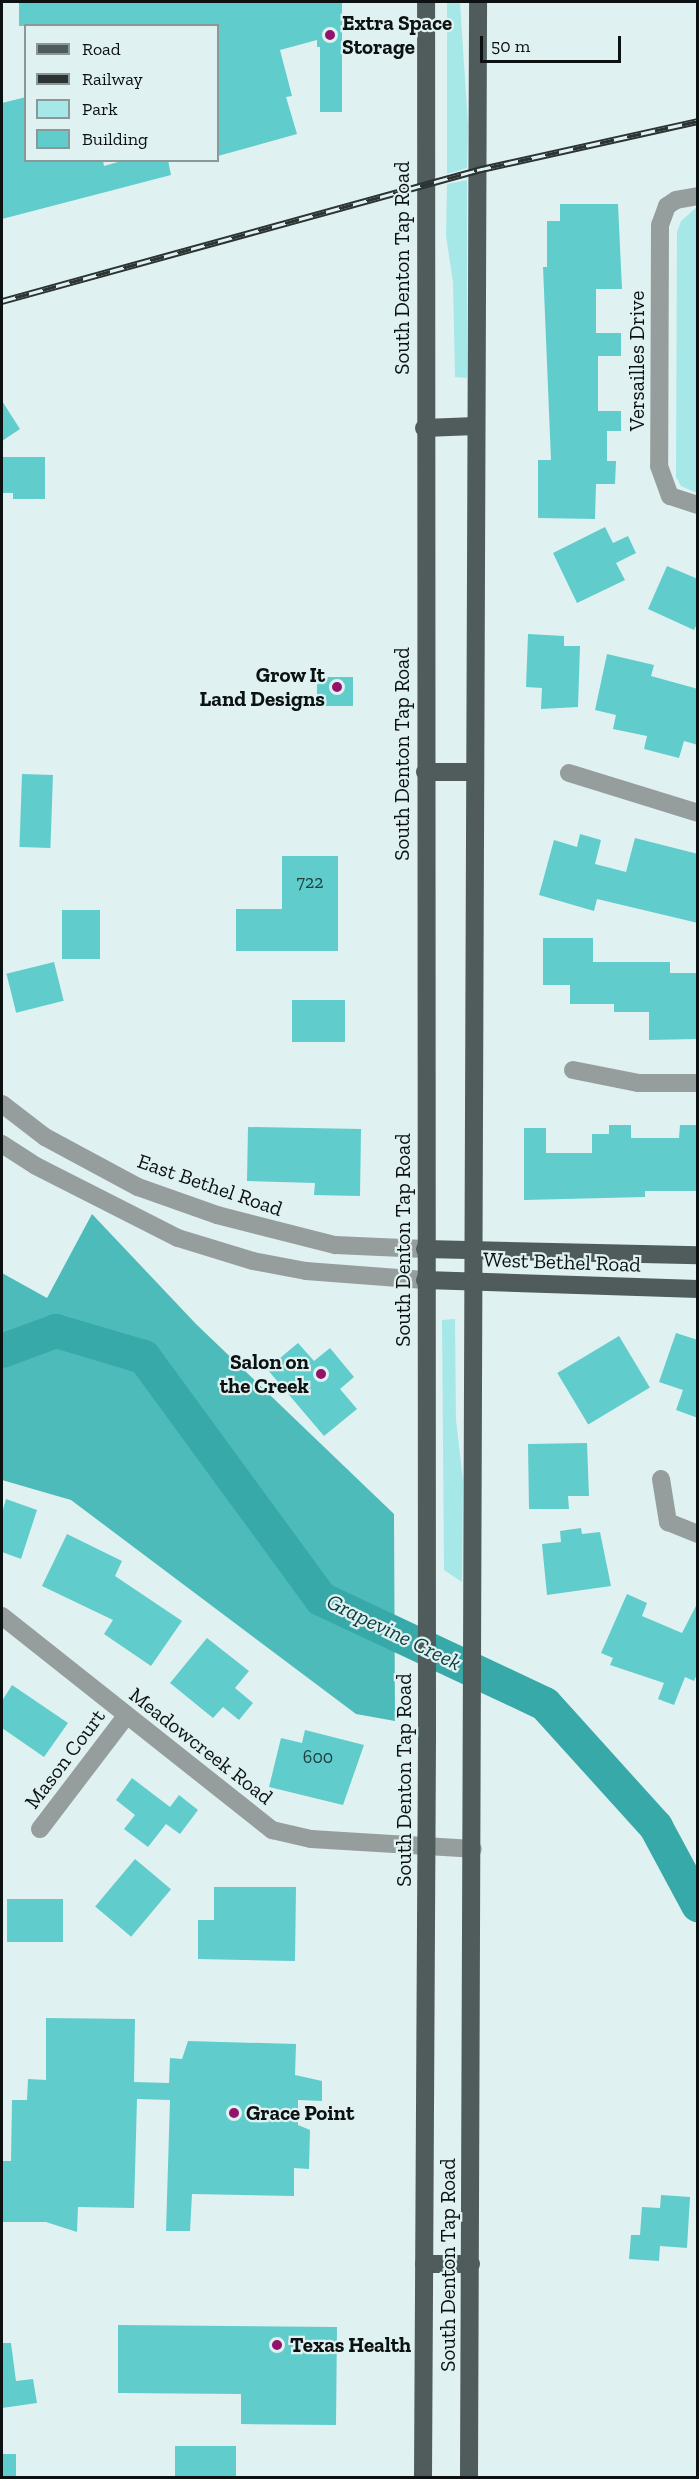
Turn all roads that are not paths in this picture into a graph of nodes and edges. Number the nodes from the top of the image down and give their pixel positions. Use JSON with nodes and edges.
{"nodes":[{"id":1,"x":426,"y":2,"type":"edge"},
{"id":2,"x":478,"y":2,"type":"edge"},
{"id":3,"x":698,"y":196,"type":"edge"},
{"id":4,"x":476,"y":426,"type":"junction"},
{"id":5,"x":424,"y":428,"type":"junction"},
{"id":6,"x":698,"y":505,"type":"edge"},
{"id":7,"x":425,"y":772,"type":"junction"},
{"id":8,"x":475,"y":772,"type":"junction"},
{"id":9,"x":569,"y":773,"type":"dead end"},
{"id":10,"x":698,"y":813,"type":"edge"},
{"id":11,"x":573,"y":1070,"type":"dead end"},
{"id":12,"x":698,"y":1083,"type":"edge"},
{"id":13,"x":2,"y":1104,"type":"edge"},
{"id":14,"x":2,"y":1144,"type":"edge"},
{"id":15,"x":425,"y":1249,"type":"junction"},
{"id":16,"x":476,"y":1249,"type":"junction"},
{"id":17,"x":698,"y":1255,"type":"edge"},
{"id":18,"x":425,"y":1280,"type":"junction"},
{"id":19,"x":476,"y":1282,"type":"junction"},
{"id":20,"x":698,"y":1289,"type":"edge"},
{"id":21,"x":661,"y":1479,"type":"dead end"},
{"id":22,"x":698,"y":1534,"type":"edge"},
{"id":23,"x":2,"y":1616,"type":"edge"},
{"id":24,"x":126,"y":1716,"type":"junction"},
{"id":25,"x":40,"y":1829,"type":"dead end"},
{"id":26,"x":427,"y":1848,"type":"junction"},
{"id":27,"x":473,"y":1849,"type":"junction"},
{"id":28,"x":424,"y":2264,"type":"junction"},
{"id":29,"x":471,"y":2264,"type":"junction"},
{"id":30,"x":423,"y":2478,"type":"edge"},
{"id":31,"x":469,"y":2478,"type":"edge"}],
"edges":[{"from":1,"to":5,"type":"main road","name":"South Denton Tap Road"},
{"from":2,"to":4,"type":"main road","name":"South Denton Tap Road"},
{"from":3,"to":6,"type":"street","name":"Versailles Drive"},
{"from":4,"to":5,"type":"main road"},
{"from":4,"to":8,"type":"main road","name":"South Denton Tap Road"},
{"from":5,"to":7,"type":"main road","name":"South Denton Tap Road"},
{"from":7,"to":8,"type":"main road"},
{"from":7,"to":15,"type":"main road","name":"South Denton Tap Road"},
{"from":8,"to":16,"type":"main road","name":"South Denton Tap Road"},
{"from":9,"to":10,"type":"street"},
{"from":11,"to":12,"type":"street"},
{"from":13,"to":15,"type":"street","name":"East Bethel Road"},
{"from":14,"to":18,"type":"street"},
{"from":15,"to":16,"type":"main road","name":"West Bethel Road"},
{"from":15,"to":18,"type":"main road","name":"South Denton Tap Road"},
{"from":16,"to":17,"type":"main road","name":"West Bethel Road"},
{"from":16,"to":19,"type":"main road","name":"South Denton Tap Road"},
{"from":18,"to":19,"type":"main road","name":"West Bethel Road"},
{"from":18,"to":26,"type":"main road","name":"South Denton Tap Road"},
{"from":19,"to":20,"type":"main road","name":"West Bethel Road"},
{"from":19,"to":27,"type":"main road","name":"South Denton Tap Road"},
{"from":21,"to":22,"type":"street"},
{"from":23,"to":24,"type":"street","name":"Meadowcreek Road"},
{"from":24,"to":25,"type":"street","name":"Mason Court"},
{"from":24,"to":26,"type":"street","name":"Meadowcreek Road"},
{"from":26,"to":27,"type":"street","name":"Meadowcreek Road"},
{"from":26,"to":28,"type":"main road","name":"South Denton Tap Road"},
{"from":27,"to":29,"type":"main road","name":"South Denton Tap Road"},
{"from":28,"to":29,"type":"main road"},
{"from":28,"to":30,"type":"main road","name":"South Denton Tap Road"},
{"from":29,"to":31,"type":"main road","name":"South Denton Tap Road"}]}
